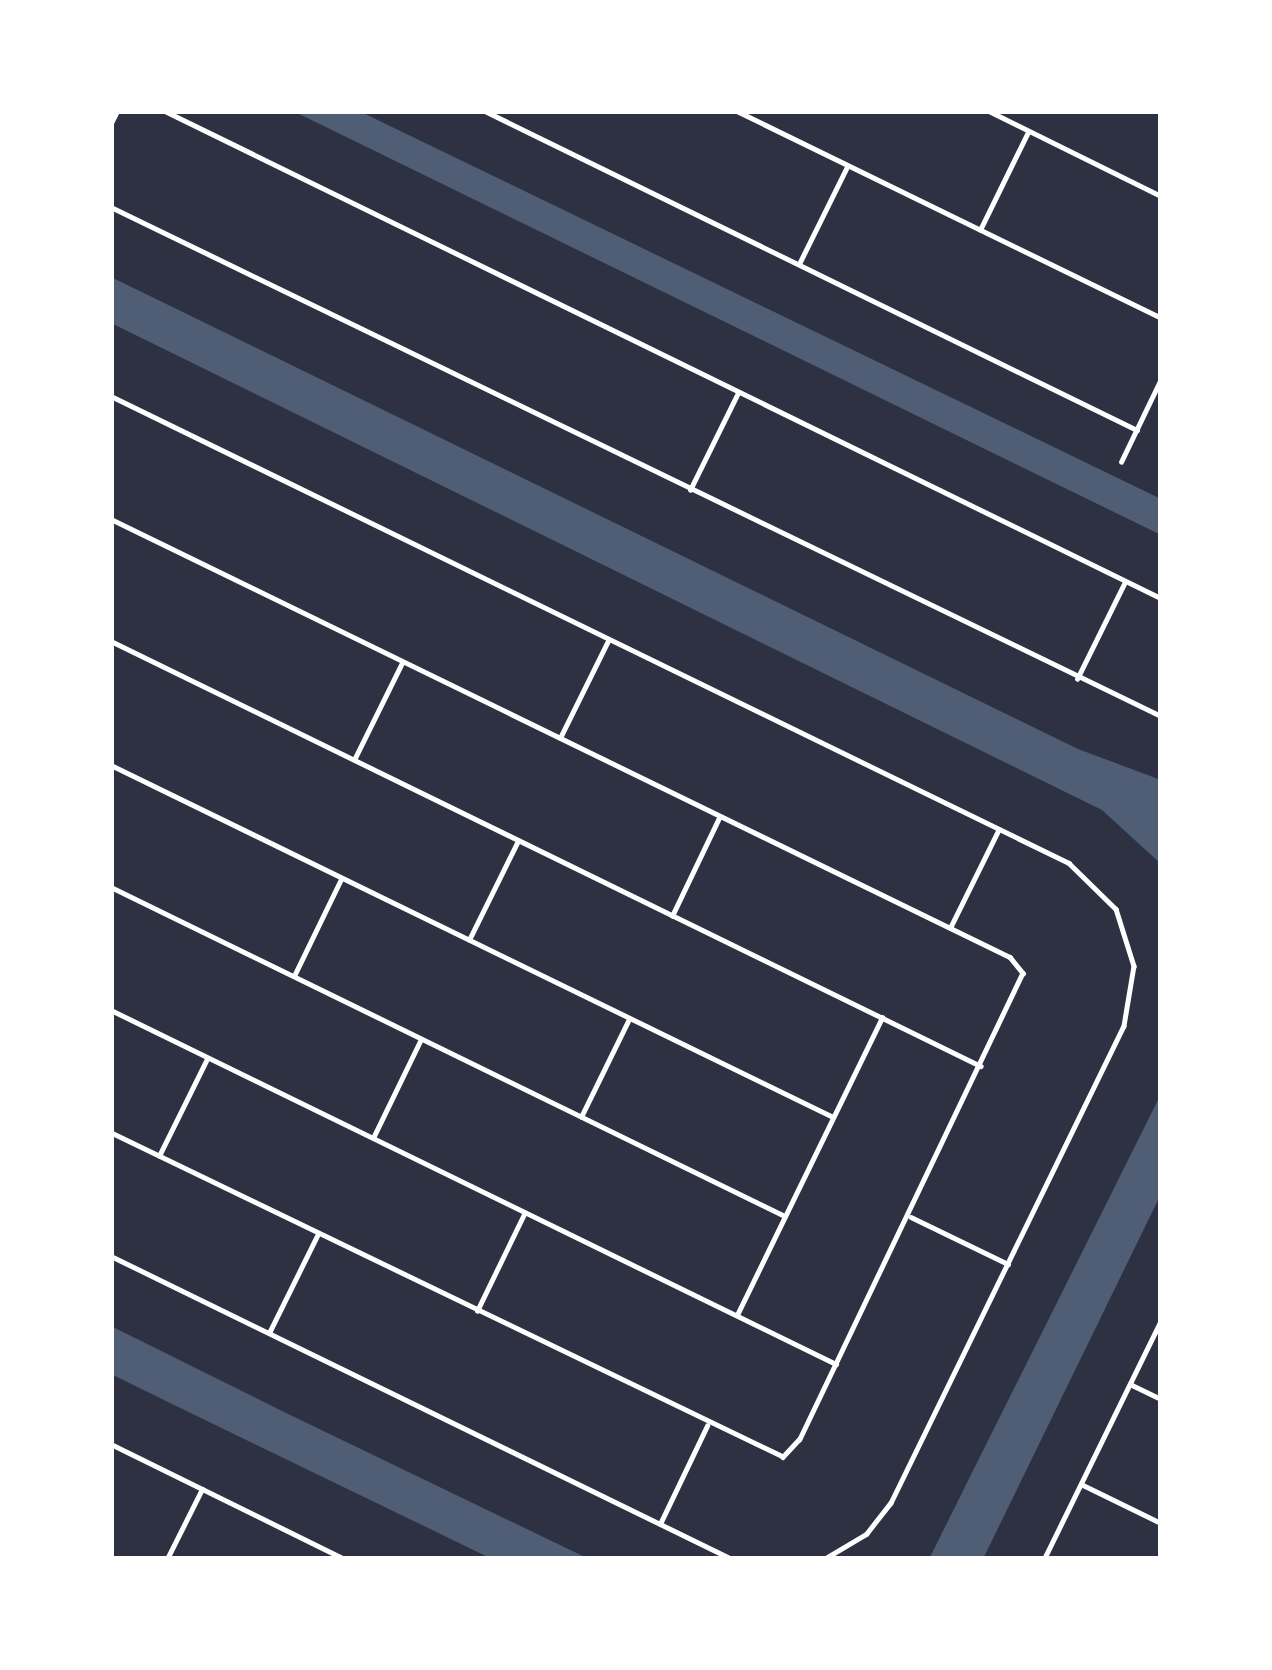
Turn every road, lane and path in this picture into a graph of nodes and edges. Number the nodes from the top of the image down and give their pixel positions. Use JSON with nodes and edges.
{"nodes":[{"id":1,"x":117,"y":111,"type":"edge"},
{"id":2,"x":165,"y":111,"type":"edge"},
{"id":3,"x":485,"y":111,"type":"edge"},
{"id":4,"x":737,"y":111,"type":"edge"},
{"id":5,"x":988,"y":111,"type":"edge"},
{"id":6,"x":111,"y":123,"type":"edge"},
{"id":7,"x":1028,"y":131,"type":"junction"},
{"id":8,"x":848,"y":166,"type":"junction"},
{"id":9,"x":1161,"y":196,"type":"edge"},
{"id":10,"x":111,"y":206,"type":"edge"},
{"id":11,"x":980,"y":230,"type":"junction"},
{"id":12,"x":799,"y":264,"type":"junction"},
{"id":13,"x":1161,"y":318,"type":"edge"},
{"id":14,"x":1161,"y":379,"type":"edge"},
{"id":15,"x":738,"y":391,"type":"junction"},
{"id":16,"x":111,"y":396,"type":"edge"},
{"id":17,"x":1137,"y":430,"type":"junction"},
{"id":18,"x":1121,"y":462,"type":"dead end"},
{"id":19,"x":690,"y":490,"type":"junction"},
{"id":20,"x":111,"y":519,"type":"edge"},
{"id":21,"x":1125,"y":580,"type":"junction"},
{"id":22,"x":1161,"y":598,"type":"edge"},
{"id":23,"x":609,"y":639,"type":"junction"},
{"id":24,"x":111,"y":641,"type":"edge"},
{"id":25,"x":402,"y":662,"type":"junction"},
{"id":26,"x":1077,"y":679,"type":"junction"},
{"id":27,"x":1161,"y":716,"type":"edge"},
{"id":28,"x":560,"y":737,"type":"junction"},
{"id":29,"x":354,"y":760,"type":"junction"},
{"id":30,"x":111,"y":765,"type":"edge"},
{"id":31,"x":720,"y":816,"type":"junction"},
{"id":32,"x":998,"y":830,"type":"junction"},
{"id":33,"x":518,"y":840,"type":"junction"},
{"id":34,"x":341,"y":877,"type":"junction"},
{"id":35,"x":111,"y":887,"type":"edge"},
{"id":36,"x":672,"y":916,"type":"junction"},
{"id":37,"x":950,"y":928,"type":"junction"},
{"id":38,"x":470,"y":940,"type":"junction"},
{"id":39,"x":294,"y":976,"type":"junction"},
{"id":40,"x":111,"y":1010,"type":"edge"},
{"id":41,"x":629,"y":1018,"type":"junction"},
{"id":42,"x":882,"y":1018,"type":"junction"},
{"id":43,"x":421,"y":1039,"type":"junction"},
{"id":44,"x":207,"y":1058,"type":"junction"},
{"id":45,"x":981,"y":1066,"type":"junction"},
{"id":46,"x":581,"y":1117,"type":"junction"},
{"id":47,"x":833,"y":1117,"type":"junction"},
{"id":48,"x":111,"y":1133,"type":"edge"},
{"id":49,"x":373,"y":1138,"type":"junction"},
{"id":50,"x":159,"y":1156,"type":"junction"},
{"id":51,"x":525,"y":1213,"type":"junction"},
{"id":52,"x":784,"y":1216,"type":"junction"},
{"id":53,"x":909,"y":1216,"type":"junction"},
{"id":54,"x":318,"y":1234,"type":"junction"},
{"id":55,"x":111,"y":1256,"type":"edge"},
{"id":56,"x":1008,"y":1264,"type":"junction"},
{"id":57,"x":477,"y":1311,"type":"junction"},
{"id":58,"x":737,"y":1315,"type":"junction"},
{"id":59,"x":1161,"y":1320,"type":"edge"},
{"id":60,"x":269,"y":1333,"type":"junction"},
{"id":61,"x":836,"y":1364,"type":"junction"},
{"id":62,"x":1130,"y":1384,"type":"junction"},
{"id":63,"x":1161,"y":1399,"type":"edge"},
{"id":64,"x":708,"y":1425,"type":"junction"},
{"id":65,"x":111,"y":1444,"type":"edge"},
{"id":66,"x":1081,"y":1484,"type":"junction"},
{"id":67,"x":202,"y":1489,"type":"junction"},
{"id":68,"x":1161,"y":1523,"type":"edge"},
{"id":69,"x":660,"y":1524,"type":"junction"},
{"id":70,"x":167,"y":1559,"type":"edge"},
{"id":71,"x":345,"y":1559,"type":"edge"},
{"id":72,"x":732,"y":1559,"type":"edge"},
{"id":73,"x":826,"y":1559,"type":"edge"},
{"id":74,"x":1044,"y":1559,"type":"edge"}],
"edges":[{"from":1,"to":6,"type":"street"},
{"from":2,"to":15,"type":"street"},
{"from":3,"to":12,"type":"street"},
{"from":4,"to":8,"type":"street"},
{"from":5,"to":7,"type":"street"},
{"from":7,"to":9,"type":"street"},
{"from":7,"to":11,"type":"street"},
{"from":8,"to":11,"type":"street"},
{"from":8,"to":12,"type":"street"},
{"from":10,"to":19,"type":"street"},
{"from":11,"to":13,"type":"street"},
{"from":12,"to":17,"type":"street"},
{"from":14,"to":17,"type":"street"},
{"from":15,"to":19,"type":"street"},
{"from":15,"to":21,"type":"street"},
{"from":16,"to":23,"type":"street"},
{"from":17,"to":18,"type":"street"},
{"from":19,"to":26,"type":"street"},
{"from":20,"to":25,"type":"street"},
{"from":21,"to":22,"type":"street"},
{"from":21,"to":26,"type":"street"},
{"from":23,"to":28,"type":"street"},
{"from":23,"to":32,"type":"street"},
{"from":24,"to":29,"type":"street"},
{"from":25,"to":28,"type":"street"},
{"from":25,"to":29,"type":"street"},
{"from":26,"to":27,"type":"street"},
{"from":28,"to":31,"type":"street"},
{"from":29,"to":33,"type":"street"},
{"from":30,"to":34,"type":"street"},
{"from":31,"to":36,"type":"street"},
{"from":31,"to":37,"type":"street"},
{"from":32,"to":37,"type":"street"},
{"from":32,"to":56,"type":"street"},
{"from":33,"to":36,"type":"street"},
{"from":33,"to":38,"type":"street"},
{"from":34,"to":38,"type":"street"},
{"from":34,"to":39,"type":"street"},
{"from":35,"to":39,"type":"street"},
{"from":36,"to":42,"type":"street"},
{"from":37,"to":45,"type":"street"},
{"from":38,"to":41,"type":"street"},
{"from":39,"to":43,"type":"street"},
{"from":40,"to":44,"type":"street"},
{"from":41,"to":46,"type":"street"},
{"from":41,"to":47,"type":"street"},
{"from":42,"to":45,"type":"street"},
{"from":42,"to":47,"type":"street"},
{"from":43,"to":46,"type":"street"},
{"from":43,"to":49,"type":"street"},
{"from":44,"to":49,"type":"street"},
{"from":44,"to":50,"type":"street"},
{"from":45,"to":53,"type":"street"},
{"from":46,"to":52,"type":"street"},
{"from":47,"to":52,"type":"street"},
{"from":48,"to":50,"type":"street"},
{"from":49,"to":51,"type":"street"},
{"from":50,"to":54,"type":"street"},
{"from":51,"to":57,"type":"street"},
{"from":51,"to":58,"type":"street"},
{"from":52,"to":58,"type":"street"},
{"from":53,"to":56,"type":"street"},
{"from":53,"to":61,"type":"street"},
{"from":54,"to":57,"type":"street"},
{"from":54,"to":60,"type":"street"},
{"from":55,"to":60,"type":"street"},
{"from":56,"to":73,"type":"street"},
{"from":57,"to":64,"type":"street"},
{"from":58,"to":61,"type":"street"},
{"from":59,"to":62,"type":"street"},
{"from":60,"to":69,"type":"street"},
{"from":61,"to":64,"type":"street"},
{"from":62,"to":63,"type":"street"},
{"from":62,"to":66,"type":"street"},
{"from":64,"to":69,"type":"street"},
{"from":65,"to":67,"type":"street"},
{"from":66,"to":68,"type":"street"},
{"from":66,"to":74,"type":"street"},
{"from":67,"to":70,"type":"street"},
{"from":67,"to":71,"type":"street"},
{"from":69,"to":72,"type":"street"}]}
